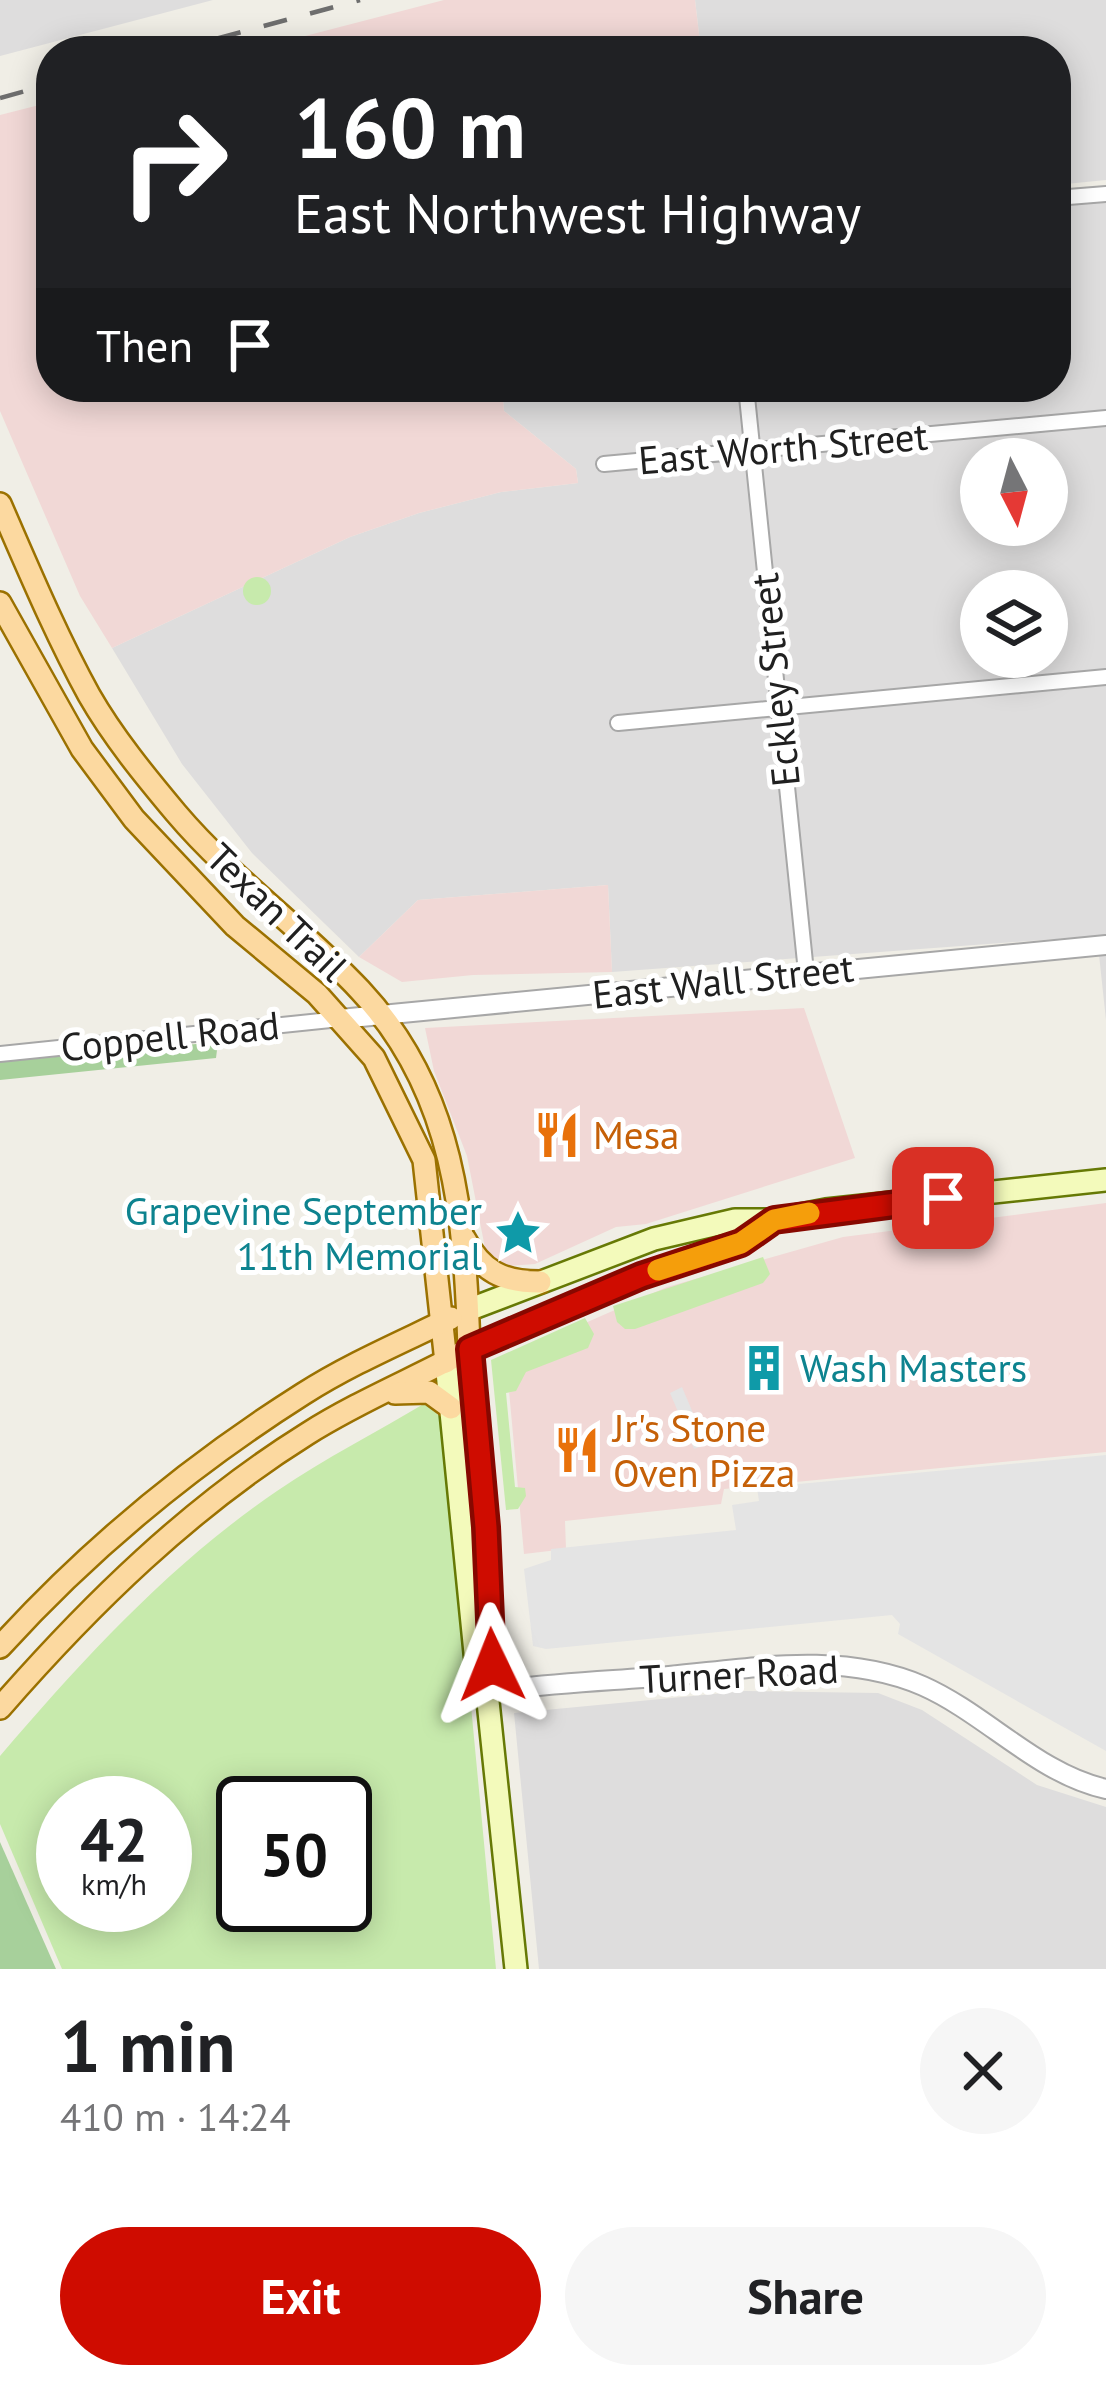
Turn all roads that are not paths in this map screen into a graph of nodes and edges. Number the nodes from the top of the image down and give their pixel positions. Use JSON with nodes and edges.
{"nodes":[{"id":1,"x":1106,"y":194,"type":"edge"},
{"id":2,"x":1071,"y":197,"type":"edge"},
{"id":3,"x":748,"y":402,"type":"edge"},
{"id":4,"x":1106,"y":418,"type":"edge"},
{"id":5,"x":753,"y":450,"type":"junction"},
{"id":6,"x":604,"y":464,"type":"dead end"},
{"id":7,"x":0,"y":504,"type":"edge"},
{"id":8,"x":0,"y":603,"type":"edge"},
{"id":9,"x":1106,"y":677,"type":"edge"},
{"id":10,"x":92,"y":699,"type":"junction"},
{"id":11,"x":778,"y":710,"type":"junction"},
{"id":12,"x":63,"y":718,"type":"junction"},
{"id":13,"x":618,"y":723,"type":"dead end"},
{"id":14,"x":1106,"y":945,"type":"edge"},
{"id":15,"x":806,"y":972,"type":"junction"},
{"id":16,"x":379,"y":1015,"type":"junction"},
{"id":17,"x":340,"y":1018,"type":"junction"},
{"id":18,"x":0,"y":1054,"type":"edge"},
{"id":19,"x":1106,"y":1180,"type":"edge"},
{"id":20,"x":774,"y":1220,"type":"junction"},
{"id":21,"x":464,"y":1238,"type":"junction"},
{"id":22,"x":437,"y":1277,"type":"junction"},
{"id":23,"x":540,"y":1282,"type":"junction"},
{"id":24,"x":468,"y":1310,"type":"junction"},
{"id":25,"x":442,"y":1323,"type":"junction"},
{"id":26,"x":470,"y":1349,"type":"junction"},
{"id":27,"x":375,"y":1354,"type":"junction"},
{"id":28,"x":446,"y":1362,"type":"junction"},
{"id":29,"x":371,"y":1398,"type":"junction"},
{"id":30,"x":451,"y":1408,"type":"junction"},
{"id":31,"x":0,"y":1647,"type":"edge"},
{"id":32,"x":487,"y":1692,"type":"junction"},
{"id":33,"x":0,"y":1708,"type":"edge"},
{"id":34,"x":1106,"y":1789,"type":"edge"},
{"id":35,"x":516,"y":1969,"type":"edge"}],
"edges":[{"from":1,"to":2,"type":"street"},
{"from":3,"to":5,"type":"street","name":"Eckley Street"},
{"from":4,"to":5,"type":"street","name":"East Worth Street"},
{"from":5,"to":6,"type":"street","name":"East Worth Street"},
{"from":5,"to":11,"type":"street","name":"Eckley Street"},
{"from":7,"to":10,"type":"main road","name":"Texan Trail"},
{"from":8,"to":12,"type":"main road","name":"Texan Trail"},
{"from":9,"to":11,"type":"street"},
{"from":10,"to":12,"type":"main road"},
{"from":10,"to":16,"type":"main road","name":"Texan Trail"},
{"from":11,"to":13,"type":"street"},
{"from":11,"to":15,"type":"street","name":"Eckley Street"},
{"from":12,"to":17,"type":"main road","name":"Texan Trail"},
{"from":14,"to":15,"type":"street","name":"East Wall Street"},
{"from":15,"to":16,"type":"street","name":"East Wall Street"},
{"from":16,"to":17,"type":"street","name":"East Wall Street"},
{"from":16,"to":21,"type":"main road","name":"Texan Trail"},
{"from":17,"to":18,"type":"street","name":"Coppell Road"},
{"from":17,"to":22,"type":"main road","name":"Texan Trail"},
{"from":19,"to":20,"type":"main road"},
{"from":20,"to":23,"type":"main road"},
{"from":20,"to":26,"type":"main road"},
{"from":21,"to":23,"type":"main road"},
{"from":21,"to":24,"type":"main road","name":"Texan Trail"},
{"from":22,"to":25,"type":"main road","name":"Texan Trail"},
{"from":22,"to":27,"type":"main road"},
{"from":23,"to":24,"type":"main road"},
{"from":24,"to":25,"type":"main road"},
{"from":24,"to":26,"type":"main road","name":"Texan Trail"},
{"from":25,"to":27,"type":"main road"},
{"from":25,"to":28,"type":"main road","name":"Texan Trail"},
{"from":26,"to":28,"type":"main road"},
{"from":26,"to":32,"type":"main road"},
{"from":27,"to":31,"type":"main road"},
{"from":28,"to":29,"type":"main road"},
{"from":28,"to":30,"type":"main road"},
{"from":29,"to":30,"type":"main road"},
{"from":29,"to":33,"type":"main road"},
{"from":30,"to":32,"type":"main road"},
{"from":32,"to":34,"type":"street","name":"Turner Road"},
{"from":32,"to":35,"type":"main road"}]}
